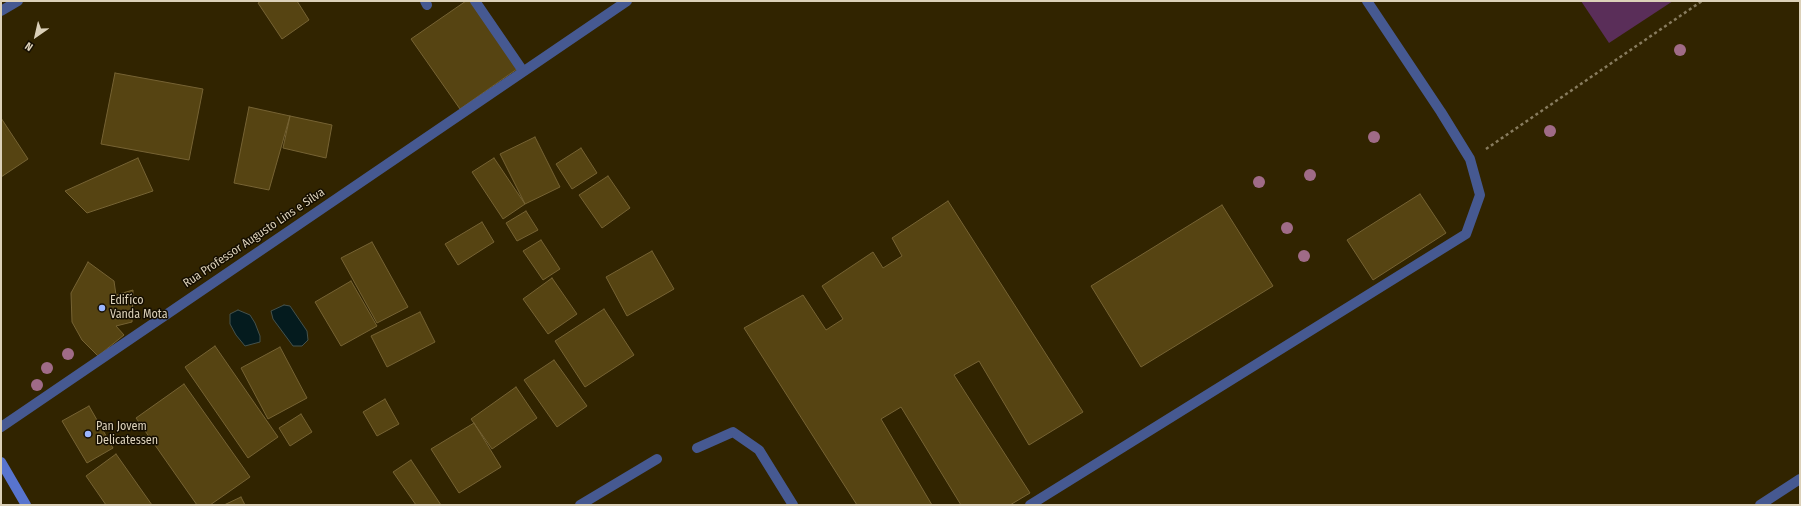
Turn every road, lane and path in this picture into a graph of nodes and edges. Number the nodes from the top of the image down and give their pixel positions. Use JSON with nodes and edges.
{"nodes":[{"id":1,"x":18,"y":1,"type":"edge"},
{"id":2,"x":475,"y":1,"type":"edge"},
{"id":3,"x":627,"y":1,"type":"edge"},
{"id":4,"x":1367,"y":1,"type":"edge"},
{"id":5,"x":1702,"y":1,"type":"edge"},
{"id":6,"x":1,"y":11,"type":"edge"},
{"id":7,"x":523,"y":71,"type":"junction"},
{"id":8,"x":1486,"y":150,"type":"dead end"},
{"id":9,"x":1,"y":427,"type":"edge"},
{"id":10,"x":697,"y":448,"type":"dead end"},
{"id":11,"x":657,"y":459,"type":"dead end"},
{"id":12,"x":1,"y":462,"type":"edge"},
{"id":13,"x":1800,"y":479,"type":"edge"},
{"id":14,"x":26,"y":505,"type":"edge"},
{"id":15,"x":580,"y":505,"type":"edge"},
{"id":16,"x":793,"y":505,"type":"edge"},
{"id":17,"x":1030,"y":505,"type":"edge"},
{"id":18,"x":1760,"y":505,"type":"edge"}],
"edges":[{"from":1,"to":6,"type":"street"},
{"from":2,"to":7,"type":"street"},
{"from":3,"to":7,"type":"street","name":"Rua Professor Augusto Lins e Silva"},
{"from":4,"to":17,"type":"street"},
{"from":5,"to":8,"type":"path"},
{"from":7,"to":9,"type":"street","name":"Rua Professor Augusto Lins e Silva"},
{"from":10,"to":16,"type":"street"},
{"from":11,"to":15,"type":"street"},
{"from":12,"to":14,"type":"street"},
{"from":13,"to":18,"type":"street"}]}
